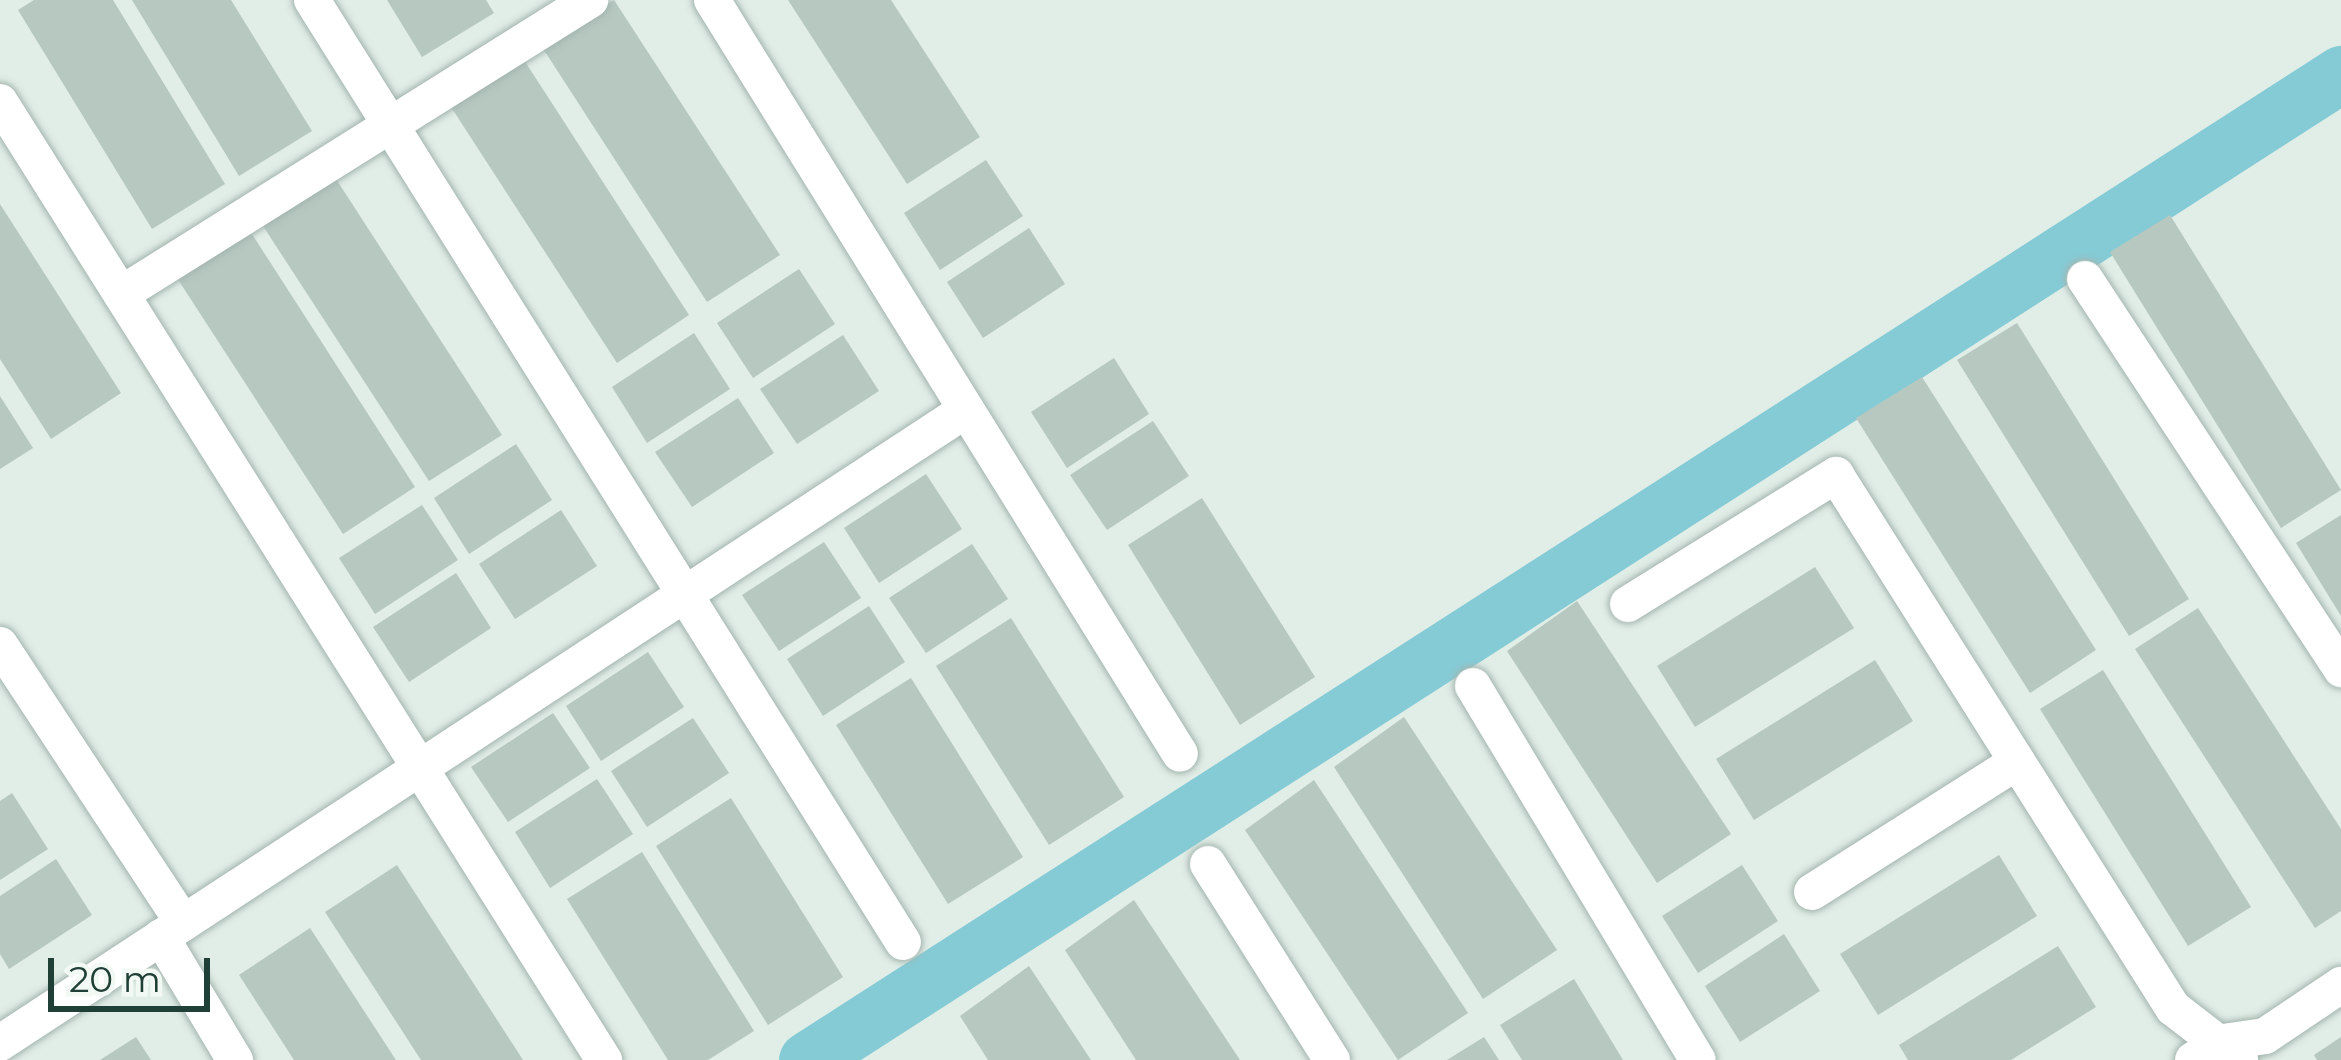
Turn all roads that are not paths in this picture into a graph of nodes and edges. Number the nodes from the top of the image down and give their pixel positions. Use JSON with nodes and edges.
{"nodes":[{"id":1,"x":312,"y":0,"type":"edge"},
{"id":2,"x":590,"y":0,"type":"edge"},
{"id":3,"x":712,"y":0,"type":"edge"},
{"id":4,"x":0,"y":102,"type":"edge"},
{"id":5,"x":391,"y":126,"type":"junction"},
{"id":6,"x":2085,"y":279,"type":"dead end"},
{"id":7,"x":121,"y":294,"type":"junction"},
{"id":8,"x":966,"y":410,"type":"junction"},
{"id":9,"x":686,"y":595,"type":"junction"},
{"id":10,"x":1628,"y":604,"type":"dead end"},
{"id":11,"x":0,"y":645,"type":"edge"},
{"id":12,"x":2341,"y":668,"type":"edge"},
{"id":13,"x":1473,"y":686,"type":"dead end"},
{"id":14,"x":1180,"y":754,"type":"dead end"},
{"id":15,"x":2018,"y":762,"type":"junction"},
{"id":16,"x":419,"y":767,"type":"junction"},
{"id":17,"x":1208,"y":864,"type":"dead end"},
{"id":18,"x":1812,"y":892,"type":"dead end"},
{"id":19,"x":172,"y":930,"type":"junction"},
{"id":20,"x":902,"y":942,"type":"dead end"},
{"id":21,"x":2341,"y":985,"type":"edge"},
{"id":22,"x":0,"y":1043,"type":"edge"},
{"id":23,"x":2218,"y":1054,"type":"edge"},
{"id":24,"x":236,"y":1060,"type":"edge"},
{"id":25,"x":604,"y":1060,"type":"edge"},
{"id":26,"x":1332,"y":1060,"type":"edge"},
{"id":27,"x":1698,"y":1060,"type":"edge"}],
"edges":[{"from":1,"to":5,"type":"street"},
{"from":2,"to":5,"type":"street"},
{"from":3,"to":8,"type":"street"},
{"from":4,"to":7,"type":"street"},
{"from":5,"to":7,"type":"street"},
{"from":5,"to":9,"type":"street"},
{"from":6,"to":12,"type":"street"},
{"from":7,"to":16,"type":"street"},
{"from":8,"to":9,"type":"street"},
{"from":8,"to":14,"type":"street"},
{"from":9,"to":16,"type":"street"},
{"from":9,"to":20,"type":"street"},
{"from":10,"to":15,"type":"street"},
{"from":11,"to":19,"type":"street"},
{"from":13,"to":27,"type":"street"},
{"from":15,"to":18,"type":"street"},
{"from":15,"to":23,"type":"street"},
{"from":16,"to":19,"type":"street"},
{"from":16,"to":25,"type":"street"},
{"from":17,"to":26,"type":"street"},
{"from":19,"to":22,"type":"street"},
{"from":19,"to":24,"type":"street"},
{"from":21,"to":23,"type":"street"}]}
